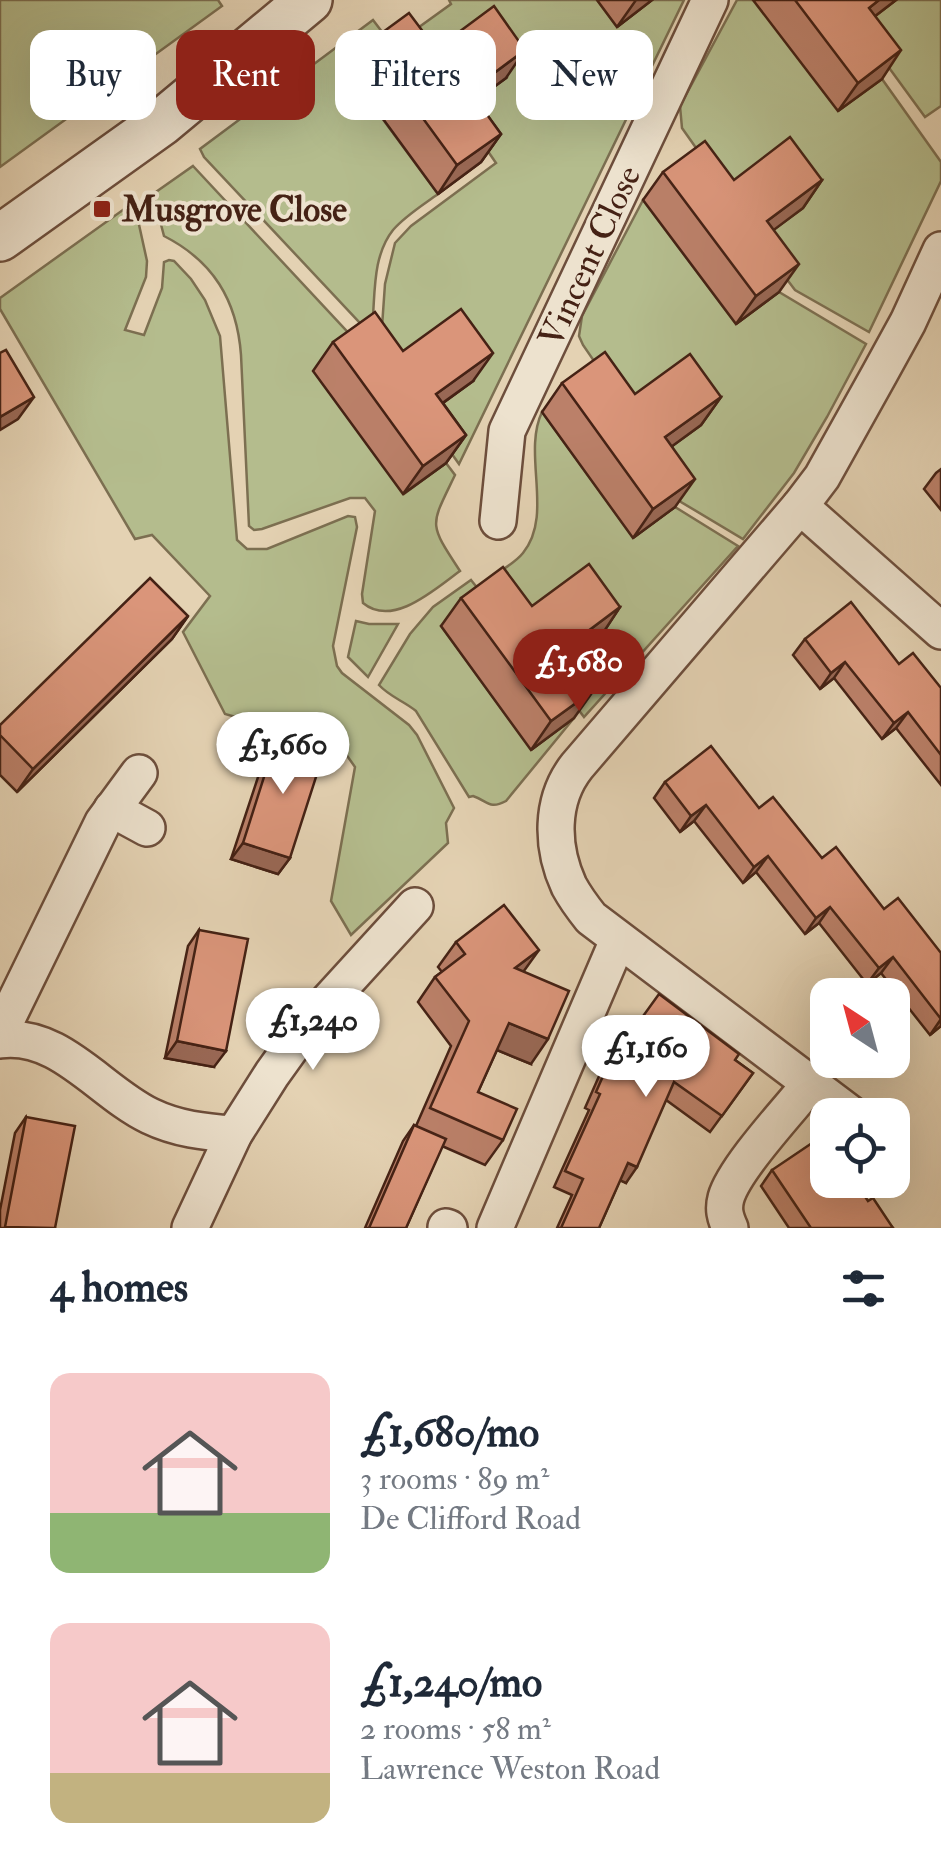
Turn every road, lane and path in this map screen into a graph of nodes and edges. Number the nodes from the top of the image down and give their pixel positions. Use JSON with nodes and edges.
{"nodes":[{"id":1,"x":309,"y":0,"type":"edge"},
{"id":2,"x":710,"y":0,"type":"edge"},
{"id":3,"x":0,"y":238,"type":"edge"},
{"id":4,"x":941,"y":250,"type":"edge"},
{"id":5,"x":800,"y":506,"type":"junction"},
{"id":6,"x":498,"y":521,"type":"dead end"},
{"id":7,"x":941,"y":631,"type":"edge"},
{"id":8,"x":139,"y":773,"type":"dead end"},
{"id":9,"x":112,"y":809,"type":"junction"},
{"id":10,"x":147,"y":828,"type":"dead end"},
{"id":11,"x":415,"y":906,"type":"dead end"},
{"id":12,"x":618,"y":940,"type":"junction"},
{"id":13,"x":0,"y":1036,"type":"edge"},
{"id":14,"x":810,"y":1084,"type":"junction"},
{"id":15,"x":829,"y":1098,"type":"edge"},
{"id":16,"x":234,"y":1134,"type":"junction"},
{"id":17,"x":190,"y":1228,"type":"edge"},
{"id":18,"x":494,"y":1228,"type":"edge"},
{"id":19,"x":730,"y":1228,"type":"edge"}],
"edges":[{"from":1,"to":3,"type":"street"},
{"from":2,"to":6,"type":"street","name":"Vincent Close"},
{"from":4,"to":5,"type":"street"},
{"from":5,"to":7,"type":"street"},
{"from":5,"to":12,"type":"street"},
{"from":8,"to":9,"type":"street"},
{"from":9,"to":10,"type":"street"},
{"from":9,"to":13,"type":"street"},
{"from":11,"to":16,"type":"street"},
{"from":12,"to":14,"type":"street"},
{"from":12,"to":18,"type":"street"},
{"from":13,"to":16,"type":"street"},
{"from":14,"to":15,"type":"street"},
{"from":14,"to":19,"type":"street"},
{"from":16,"to":17,"type":"street"}]}
